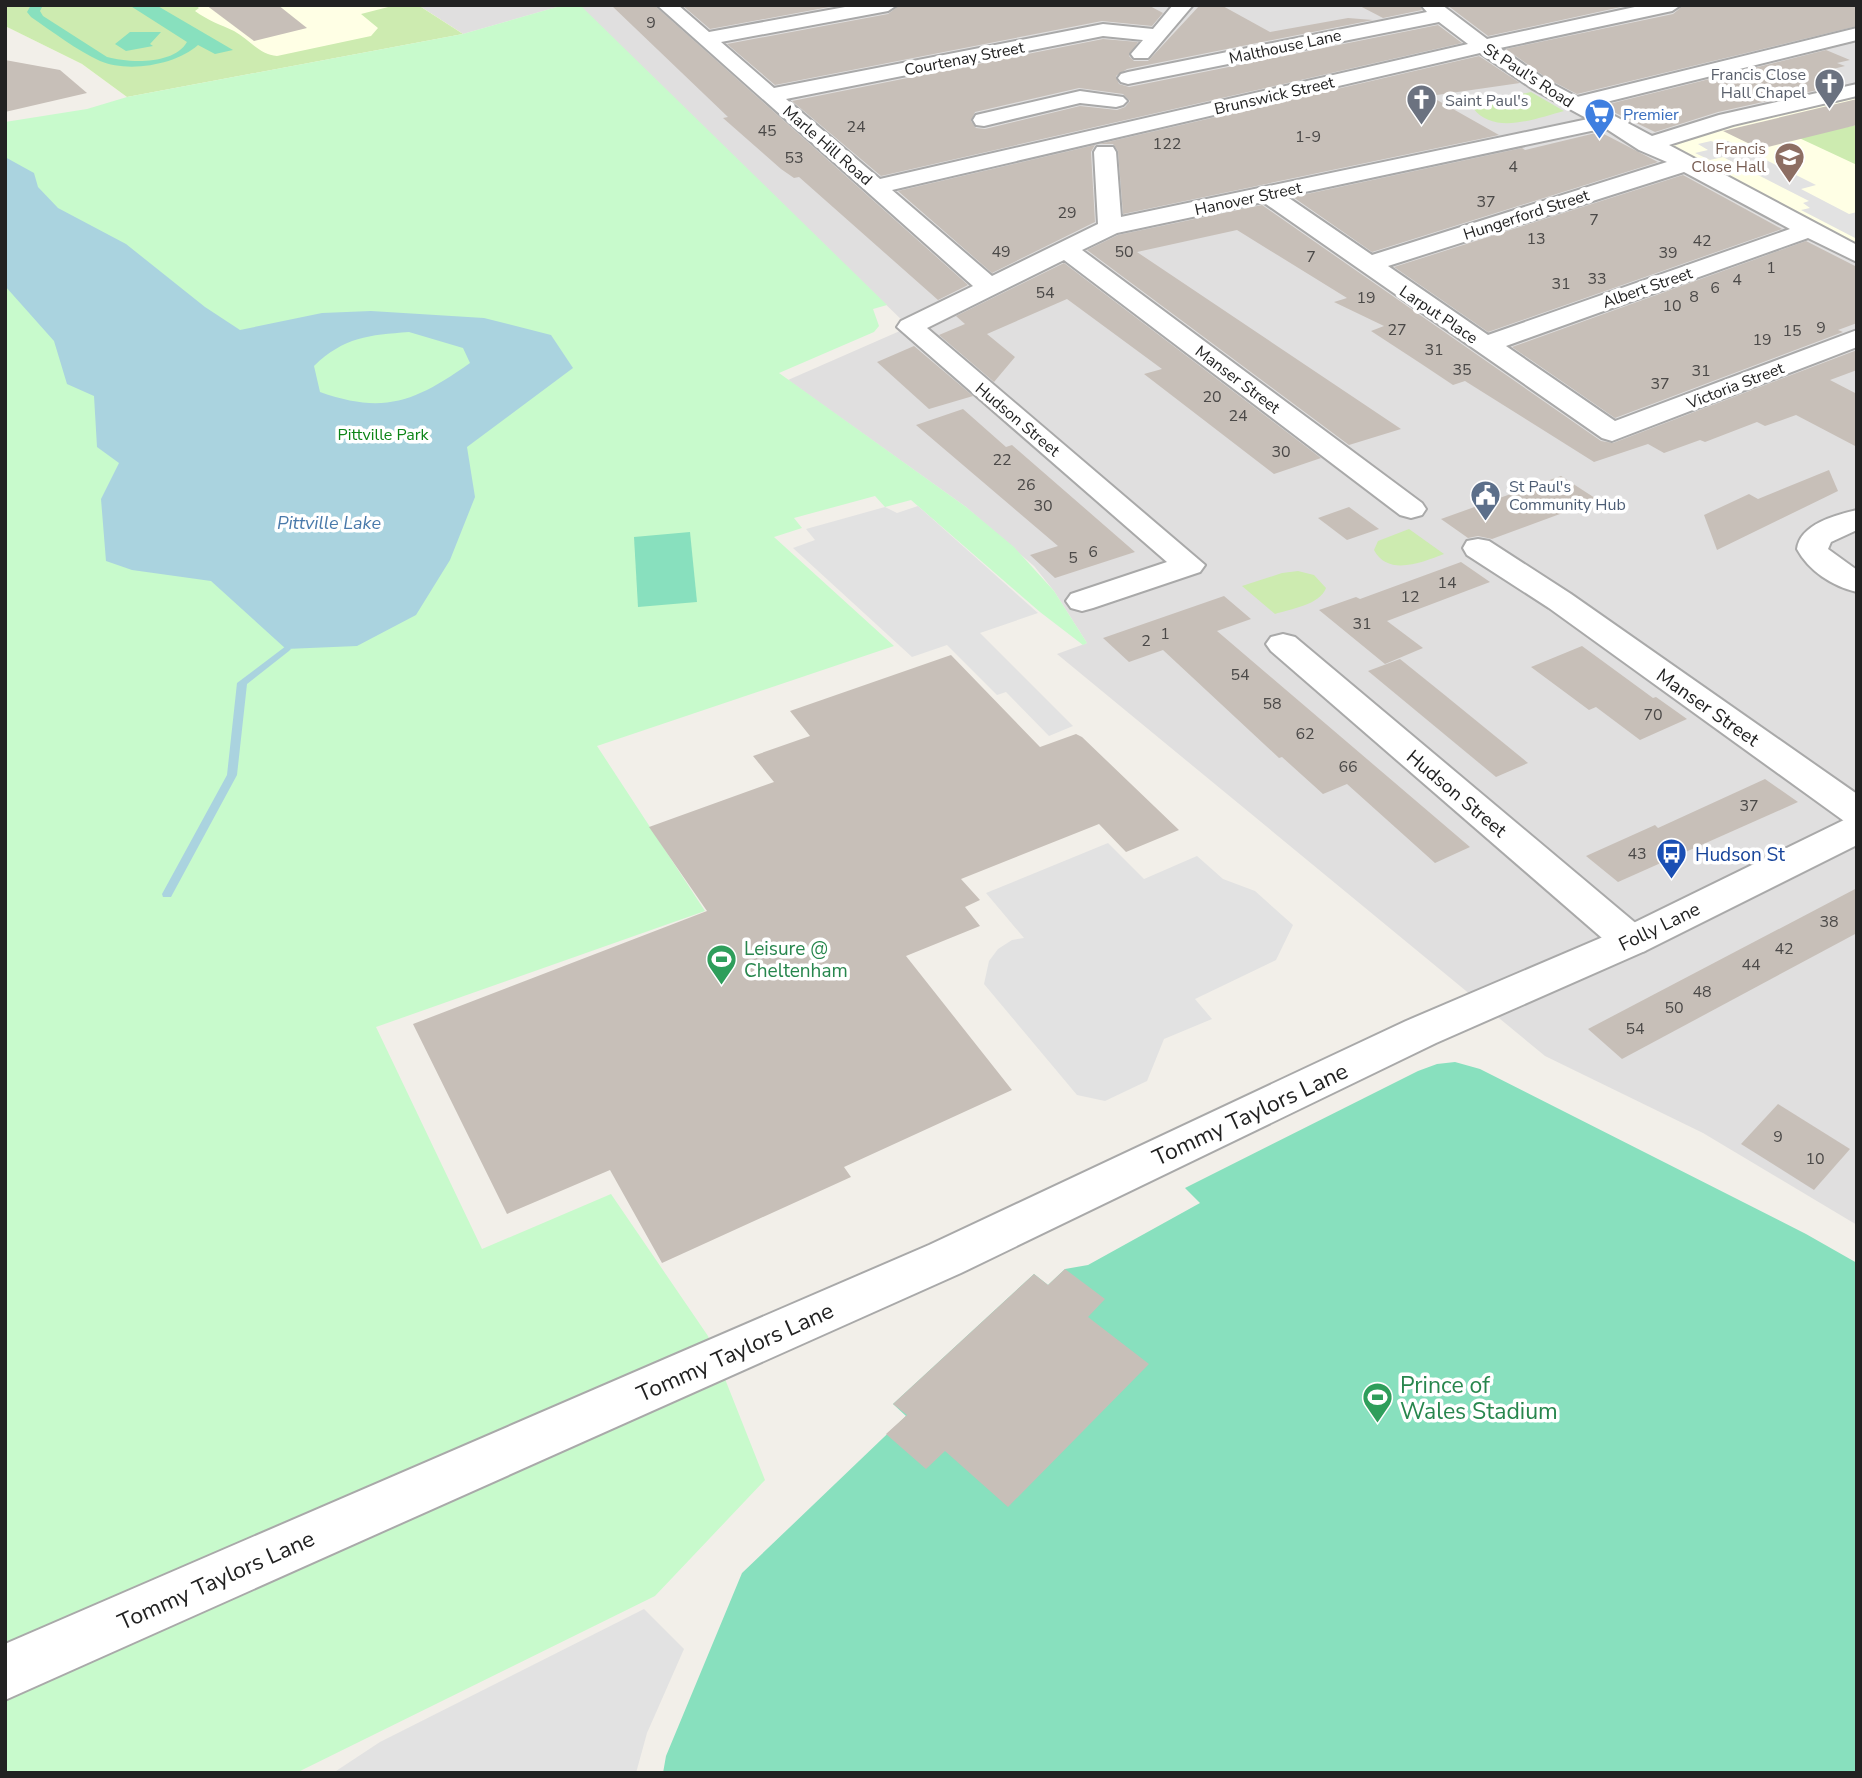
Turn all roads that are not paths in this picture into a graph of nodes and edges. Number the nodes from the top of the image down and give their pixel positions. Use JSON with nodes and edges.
{"nodes":[{"id":1,"x":666,"y":5,"type":"edge"},
{"id":2,"x":888,"y":5,"type":"edge"},
{"id":3,"x":1184,"y":5,"type":"edge"},
{"id":4,"x":1672,"y":5,"type":"edge"},
{"id":5,"x":1436,"y":10,"type":"edge"},
{"id":6,"x":1272,"y":27,"type":"dead end"},
{"id":7,"x":1157,"y":34,"type":"junction"},
{"id":8,"x":1857,"y":34,"type":"edge"},
{"id":9,"x":706,"y":39,"type":"junction"},
{"id":10,"x":1301,"y":43,"type":"junction"},
{"id":11,"x":1483,"y":46,"type":"junction"},
{"id":12,"x":1128,"y":78,"type":"junction"},
{"id":13,"x":1857,"y":90,"type":"edge"},
{"id":14,"x":772,"y":95,"type":"junction"},
{"id":15,"x":1116,"y":101,"type":"junction"},
{"id":16,"x":1573,"y":104,"type":"junction"},
{"id":17,"x":984,"y":120,"type":"dead end"},
{"id":18,"x":1605,"y":122,"type":"junction"},
{"id":19,"x":1107,"y":143,"type":"junction"},
{"id":20,"x":1647,"y":145,"type":"junction"},
{"id":21,"x":1685,"y":164,"type":"junction"},
{"id":22,"x":877,"y":187,"type":"junction"},
{"id":23,"x":1266,"y":193,"type":"junction"},
{"id":24,"x":1110,"y":227,"type":"junction"},
{"id":25,"x":1809,"y":230,"type":"junction"},
{"id":26,"x":1065,"y":249,"type":"junction"},
{"id":27,"x":1857,"y":255,"type":"edge"},
{"id":28,"x":1367,"y":265,"type":"junction"},
{"id":29,"x":988,"y":286,"type":"junction"},
{"id":30,"x":910,"y":327,"type":"joint"},
{"id":31,"x":1857,"y":338,"type":"edge"},
{"id":32,"x":1484,"y":345,"type":"junction"},
{"id":33,"x":1612,"y":432,"type":"joint"},
{"id":34,"x":1412,"y":509,"type":"dead end"},
{"id":35,"x":1857,"y":519,"type":"edge"},
{"id":36,"x":1478,"y":548,"type":"dead end"},
{"id":37,"x":1857,"y":583,"type":"edge"},
{"id":38,"x":1082,"y":601,"type":"dead end"},
{"id":39,"x":1283,"y":645,"type":"dead end"},
{"id":40,"x":1857,"y":812,"type":"edge"},
{"id":41,"x":1857,"y":829,"type":"edge"},
{"id":42,"x":1631,"y":941,"type":"junction"},
{"id":43,"x":1458,"y":1015,"type":"joint"},
{"id":44,"x":5,"y":1672,"type":"edge"}],
"edges":[{"from":1,"to":9,"type":"street","name":"Marle Hill Road"},
{"from":2,"to":9,"type":"street"},
{"from":3,"to":7,"type":"street"},
{"from":4,"to":11,"type":"street","name":"Brunswick Street"},
{"from":5,"to":10,"type":"street","name":"Malthouse Lane"},
{"from":5,"to":11,"type":"street","name":"St Paul's Road"},
{"from":6,"to":10,"type":"street"},
{"from":7,"to":12,"type":"street"},
{"from":7,"to":14,"type":"street","name":"Courtenay Street"},
{"from":8,"to":16,"type":"street"},
{"from":9,"to":14,"type":"street","name":"Marle Hill Road"},
{"from":10,"to":12,"type":"street","name":"Malthouse Lane"},
{"from":11,"to":16,"type":"street","name":"St Paul's Road"},
{"from":11,"to":19,"type":"street","name":"Brunswick Street"},
{"from":12,"to":15,"type":"street"},
{"from":13,"to":20,"type":"street"},
{"from":14,"to":22,"type":"street","name":"Marle Hill Road"},
{"from":15,"to":17,"type":"street"},
{"from":15,"to":19,"type":"street"},
{"from":16,"to":18,"type":"street","name":"St Paul's Road"},
{"from":18,"to":20,"type":"street","name":"St Paul's Road"},
{"from":18,"to":23,"type":"street","name":"Hanover Street"},
{"from":19,"to":22,"type":"street","name":"Brunswick Street"},
{"from":19,"to":24,"type":"street"},
{"from":20,"to":21,"type":"street","name":"St Paul's Road"},
{"from":21,"to":25,"type":"street","name":"St Paul's Road"},
{"from":21,"to":28,"type":"street","name":"Hungerford Street"},
{"from":22,"to":29,"type":"street","name":"Marle Hill Road"},
{"from":23,"to":24,"type":"street","name":"Hanover Street"},
{"from":23,"to":28,"type":"street","name":"Larput Place"},
{"from":24,"to":26,"type":"street","name":"Hanover Street"},
{"from":25,"to":27,"type":"street","name":"St Paul's Road"},
{"from":25,"to":32,"type":"street","name":"Albert Street"},
{"from":26,"to":29,"type":"street","name":"Hanover Street"},
{"from":26,"to":34,"type":"street","name":"Manser Street"},
{"from":28,"to":32,"type":"street","name":"Larput Place"},
{"from":29,"to":30,"type":"street","name":"Hanover Street"},
{"from":30,"to":38,"type":"street","name":"Hudson Street"},
{"from":31,"to":33,"type":"street","name":"Victoria Street"},
{"from":32,"to":33,"type":"street","name":"Larput Place"},
{"from":35,"to":37,"type":"street"},
{"from":36,"to":40,"type":"street","name":"Manser Street"},
{"from":39,"to":42,"type":"street","name":"Hudson Street"},
{"from":41,"to":42,"type":"street","name":"Folly Lane"},
{"from":42,"to":43,"type":"street","name":"Folly Lane"},
{"from":43,"to":44,"type":"street","name":"Tommy Taylors Lane"}]}
